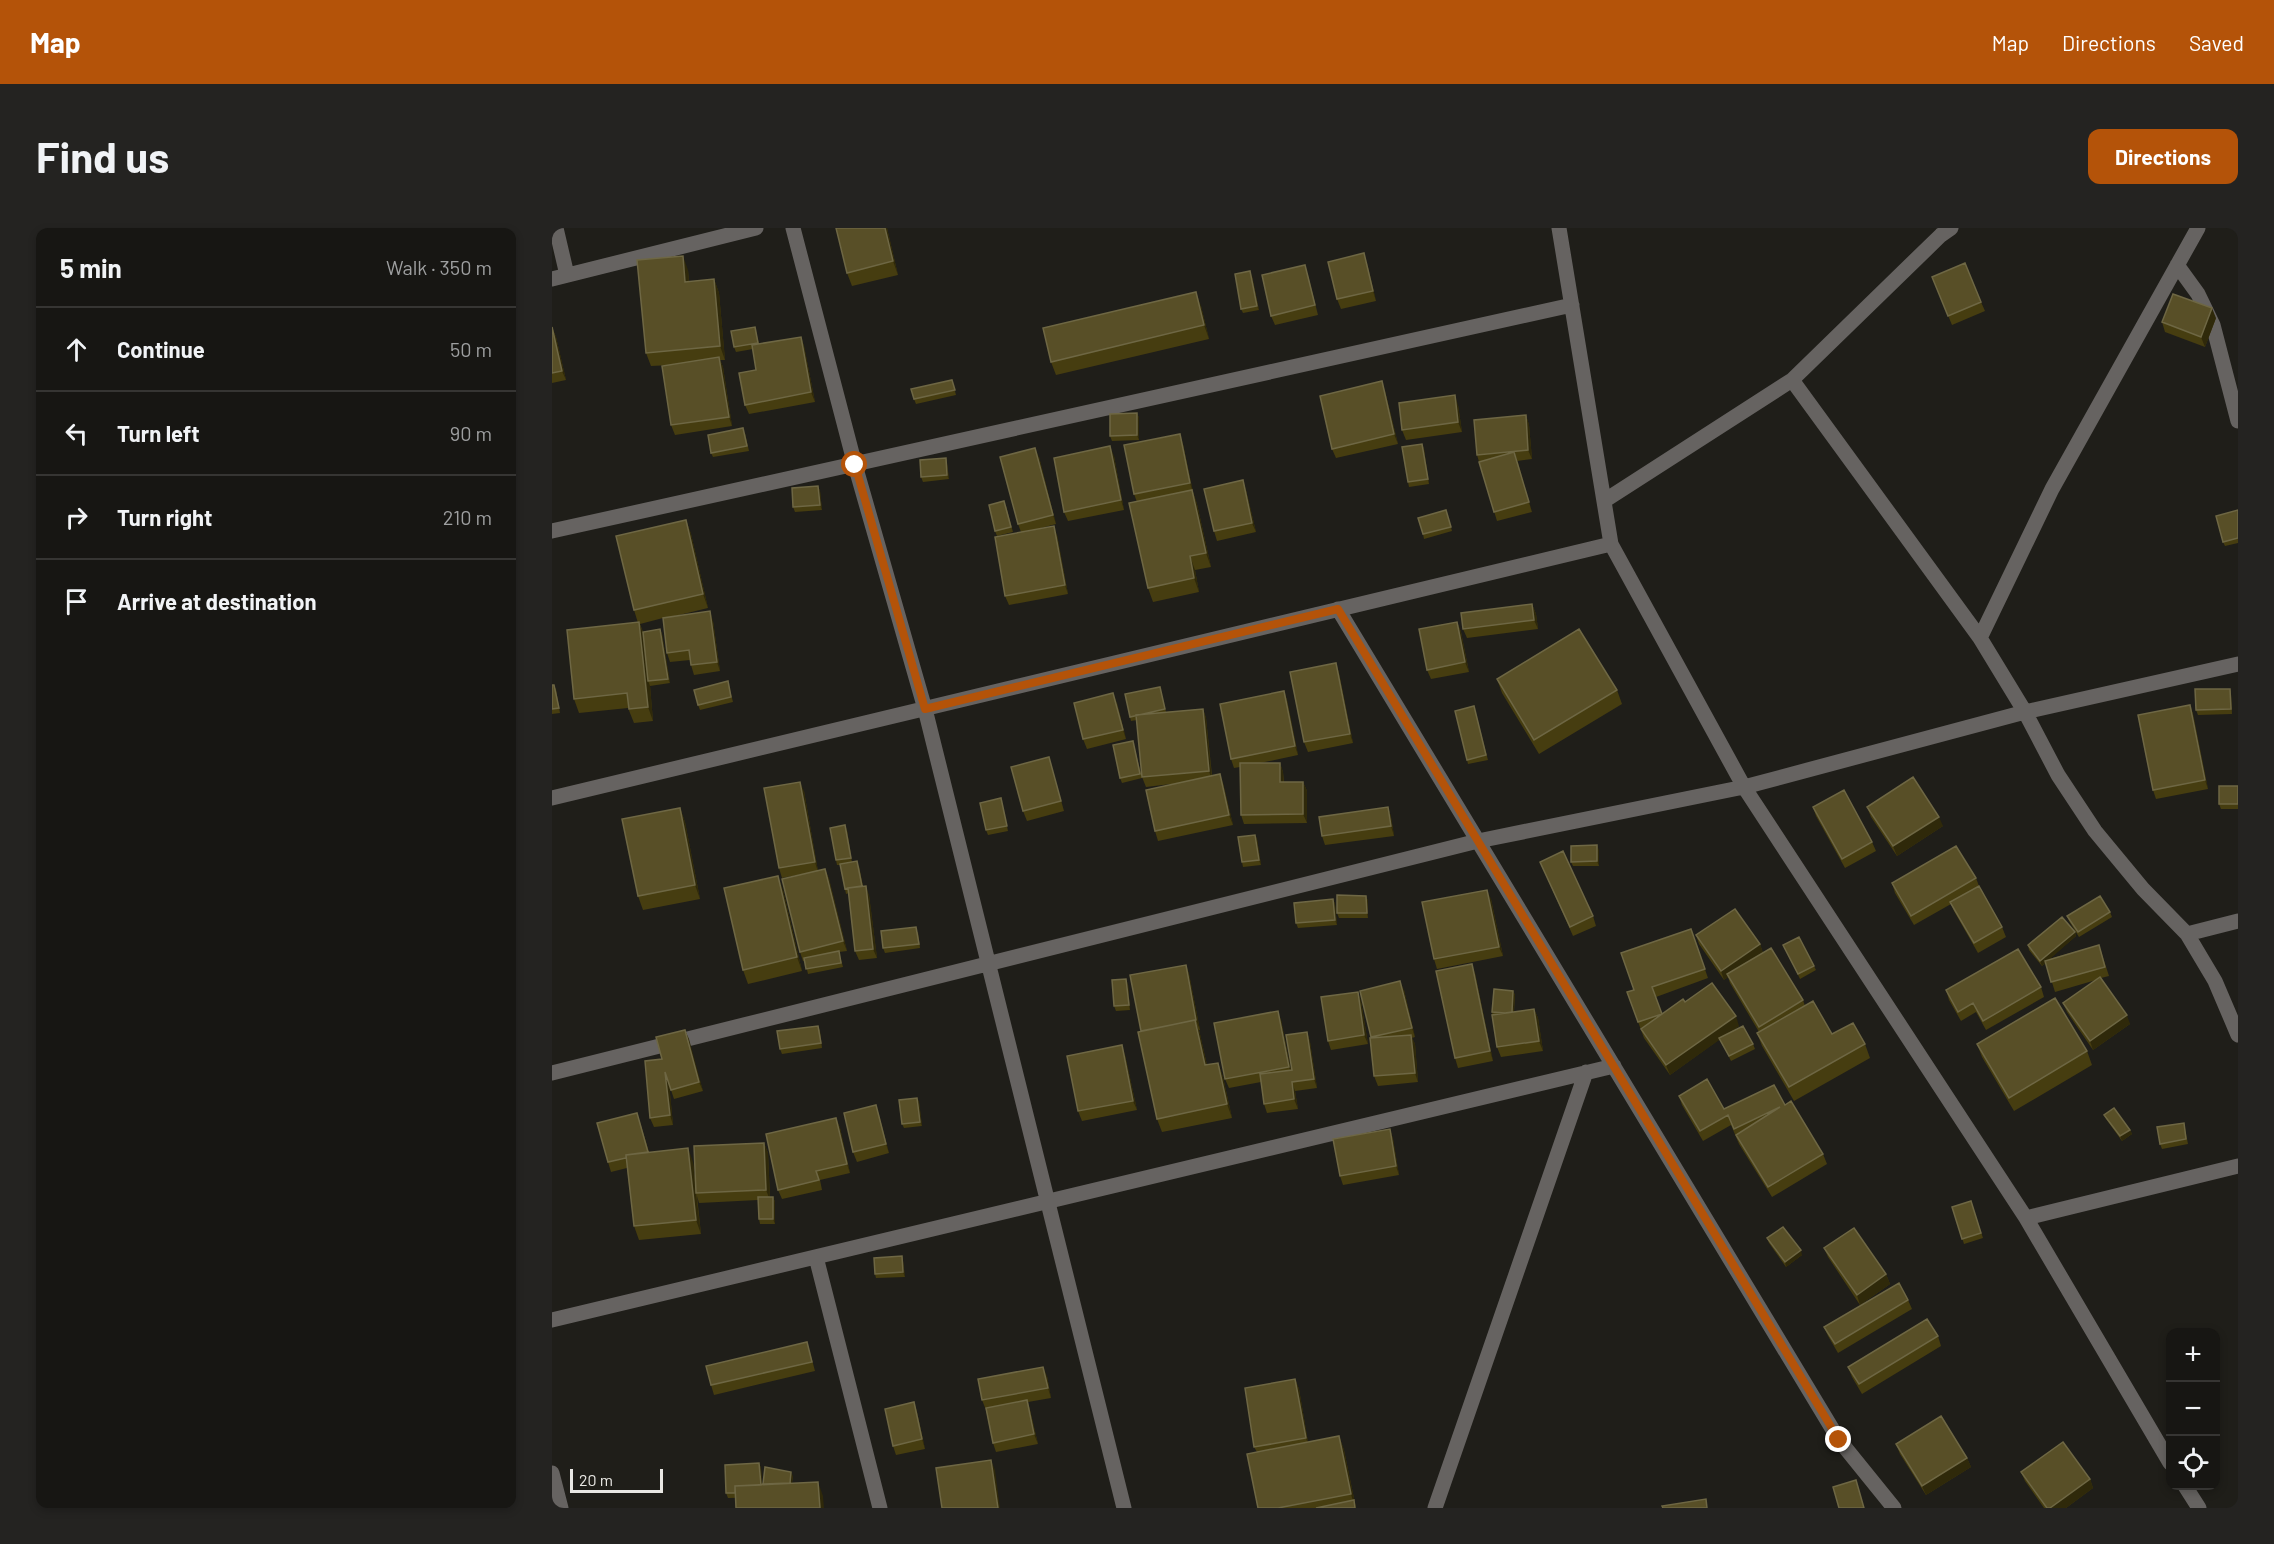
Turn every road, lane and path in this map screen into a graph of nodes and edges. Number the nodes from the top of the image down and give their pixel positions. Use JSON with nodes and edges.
{"nodes":[{"id":1,"x":556,"y":228,"type":"edge"},
{"id":2,"x":756,"y":228,"type":"edge"},
{"id":3,"x":793,"y":228,"type":"edge"},
{"id":4,"x":1559,"y":228,"type":"edge"},
{"id":5,"x":1951,"y":228,"type":"edge"},
{"id":6,"x":2198,"y":228,"type":"edge"},
{"id":7,"x":2178,"y":265,"type":"junction"},
{"id":8,"x":559,"y":277,"type":"edge"},
{"id":9,"x":1572,"y":305,"type":"junction"},
{"id":10,"x":1792,"y":380,"type":"junction"},
{"id":11,"x":2238,"y":421,"type":"edge"},
{"id":12,"x":855,"y":465,"type":"junction"},
{"id":13,"x":1604,"y":501,"type":"junction"},
{"id":14,"x":552,"y":531,"type":"edge"},
{"id":15,"x":1611,"y":544,"type":"junction"},
{"id":16,"x":1338,"y":609,"type":"junction"},
{"id":17,"x":1980,"y":638,"type":"junction"},
{"id":18,"x":2238,"y":664,"type":"edge"},
{"id":19,"x":925,"y":709,"type":"junction"},
{"id":20,"x":2025,"y":712,"type":"junction"},
{"id":21,"x":1744,"y":787,"type":"junction"},
{"id":22,"x":552,"y":798,"type":"edge"},
{"id":23,"x":1478,"y":841,"type":"junction"},
{"id":24,"x":2238,"y":921,"type":"edge"},
{"id":25,"x":2187,"y":934,"type":"junction"},
{"id":26,"x":988,"y":964,"type":"junction"},
{"id":27,"x":2238,"y":1035,"type":"edge"},
{"id":28,"x":1614,"y":1066,"type":"junction"},
{"id":29,"x":1586,"y":1072,"type":"junction"},
{"id":30,"x":552,"y":1073,"type":"edge"},
{"id":31,"x":2238,"y":1166,"type":"edge"},
{"id":32,"x":1047,"y":1202,"type":"junction"},
{"id":33,"x":2026,"y":1218,"type":"junction"},
{"id":34,"x":816,"y":1257,"type":"junction"},
{"id":35,"x":552,"y":1320,"type":"edge"},
{"id":36,"x":2166,"y":1456,"type":"edge"},
{"id":37,"x":552,"y":1473,"type":"edge"},
{"id":38,"x":2187,"y":1490,"type":"edge"},
{"id":39,"x":2192,"y":1506,"type":"edge"},
{"id":40,"x":561,"y":1508,"type":"edge"},
{"id":41,"x":880,"y":1508,"type":"edge"},
{"id":42,"x":1124,"y":1508,"type":"edge"},
{"id":43,"x":1435,"y":1508,"type":"edge"},
{"id":44,"x":1894,"y":1508,"type":"edge"}],
"edges":[{"from":1,"to":8,"type":"street"},
{"from":2,"to":8,"type":"street"},
{"from":3,"to":12,"type":"street"},
{"from":4,"to":9,"type":"street"},
{"from":5,"to":10,"type":"street"},
{"from":6,"to":7,"type":"street"},
{"from":7,"to":11,"type":"street"},
{"from":7,"to":17,"type":"street"},
{"from":9,"to":12,"type":"street"},
{"from":9,"to":13,"type":"street"},
{"from":10,"to":13,"type":"street"},
{"from":10,"to":17,"type":"street"},
{"from":12,"to":14,"type":"street"},
{"from":12,"to":19,"type":"street"},
{"from":13,"to":15,"type":"street"},
{"from":15,"to":16,"type":"street"},
{"from":15,"to":21,"type":"street"},
{"from":16,"to":19,"type":"street"},
{"from":16,"to":23,"type":"street"},
{"from":17,"to":20,"type":"street"},
{"from":18,"to":20,"type":"street"},
{"from":19,"to":22,"type":"street"},
{"from":19,"to":26,"type":"street"},
{"from":20,"to":21,"type":"street"},
{"from":20,"to":25,"type":"street"},
{"from":21,"to":23,"type":"street"},
{"from":21,"to":33,"type":"street"},
{"from":23,"to":26,"type":"street"},
{"from":23,"to":28,"type":"street"},
{"from":24,"to":25,"type":"street"},
{"from":25,"to":27,"type":"street"},
{"from":26,"to":30,"type":"street"},
{"from":26,"to":32,"type":"street"},
{"from":28,"to":29,"type":"street"},
{"from":28,"to":44,"type":"street"},
{"from":29,"to":32,"type":"street"},
{"from":29,"to":43,"type":"street"},
{"from":31,"to":33,"type":"street"},
{"from":32,"to":34,"type":"street"},
{"from":32,"to":42,"type":"street"},
{"from":33,"to":36,"type":"street"},
{"from":34,"to":35,"type":"street"},
{"from":34,"to":41,"type":"street"},
{"from":37,"to":40,"type":"street"},
{"from":38,"to":39,"type":"street"}]}
